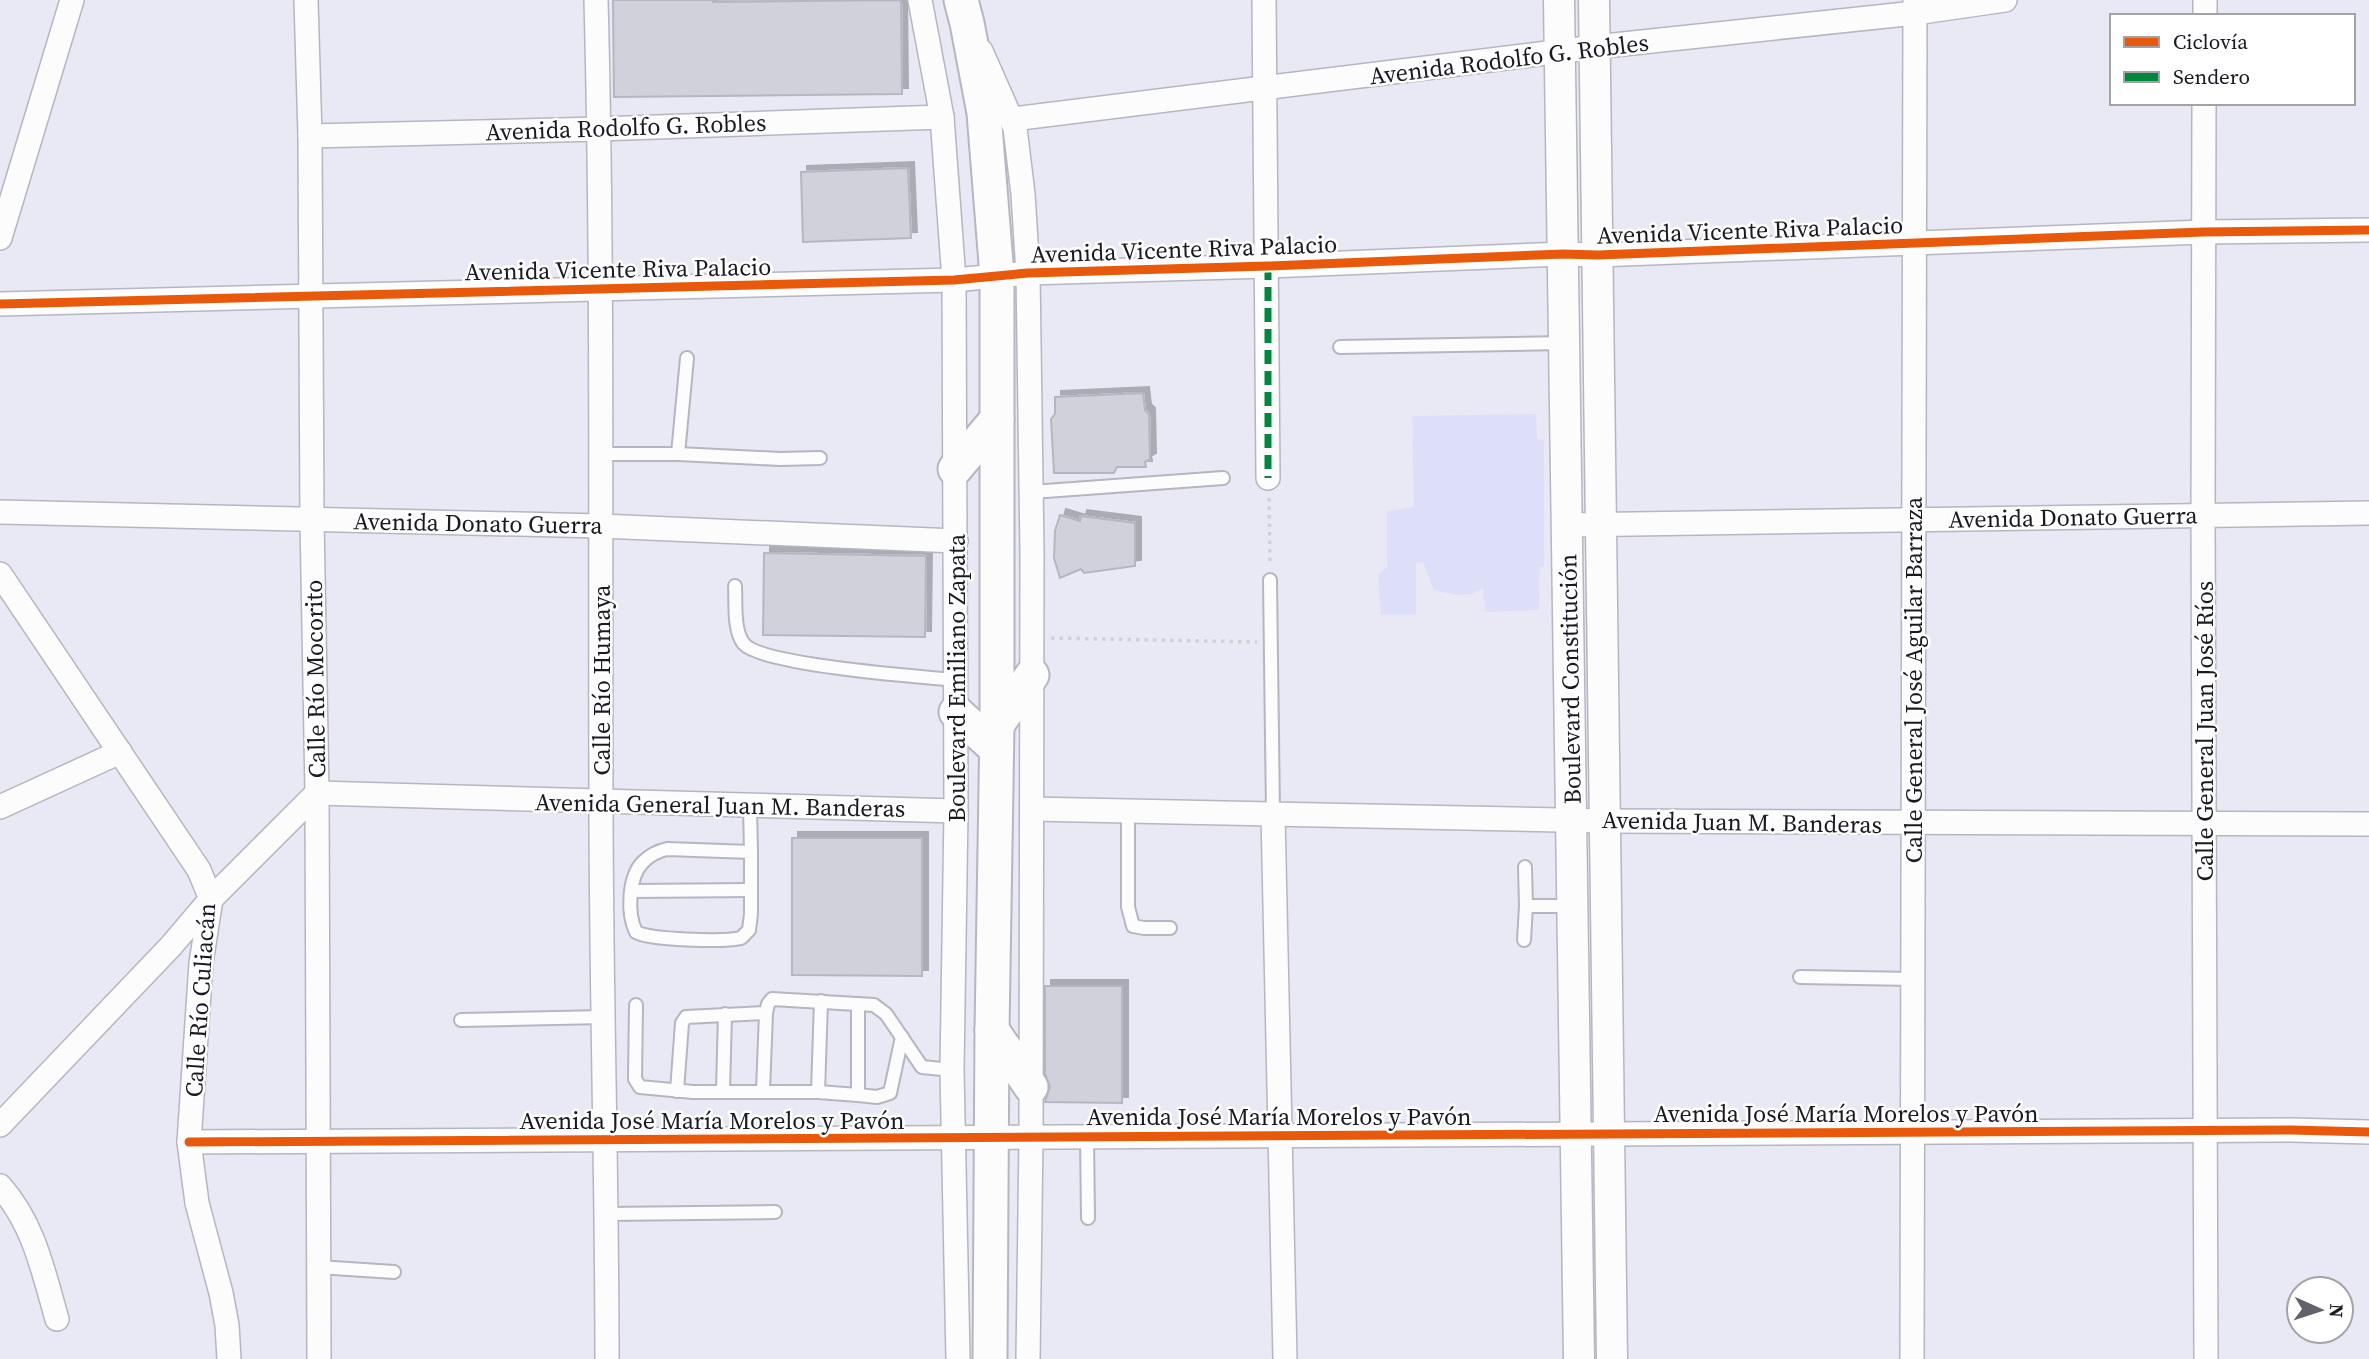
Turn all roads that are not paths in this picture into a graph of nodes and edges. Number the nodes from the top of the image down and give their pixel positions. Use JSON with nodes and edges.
{"nodes":[{"id":1,"x":72,"y":0,"type":"edge"},
{"id":2,"x":306,"y":0,"type":"edge"},
{"id":3,"x":596,"y":0,"type":"edge"},
{"id":4,"x":920,"y":0,"type":"edge"},
{"id":5,"x":1264,"y":0,"type":"edge"},
{"id":6,"x":1559,"y":0,"type":"edge"},
{"id":7,"x":1594,"y":0,"type":"edge"},
{"id":8,"x":2005,"y":0,"type":"edge"},
{"id":9,"x":1915,"y":6,"type":"edge"},
{"id":10,"x":964,"y":11,"type":"edge"},
{"id":11,"x":1595,"y":47,"type":"junction"},
{"id":12,"x":1560,"y":52,"type":"junction"},
{"id":13,"x":1265,"y":89,"type":"junction"},
{"id":14,"x":2204,"y":105,"type":"edge"},
{"id":15,"x":942,"y":117,"type":"junction"},
{"id":16,"x":1013,"y":119,"type":"junction"},
{"id":17,"x":599,"y":129,"type":"junction"},
{"id":18,"x":310,"y":136,"type":"junction"},
{"id":19,"x":2369,"y":230,"type":"edge"},
{"id":20,"x":2203,"y":232,"type":"junction"},
{"id":21,"x":0,"y":238,"type":"edge"},
{"id":22,"x":1915,"y":244,"type":"junction"},
{"id":23,"x":1563,"y":254,"type":"junction"},
{"id":24,"x":1598,"y":255,"type":"junction"},
{"id":25,"x":1268,"y":266,"type":"junction"},
{"id":26,"x":1012,"y":274,"type":"junction"},
{"id":27,"x":954,"y":280,"type":"junction"},
{"id":28,"x":599,"y":289,"type":"junction"},
{"id":29,"x":310,"y":296,"type":"junction"},
{"id":30,"x":0,"y":304,"type":"edge"},
{"id":31,"x":1564,"y":343,"type":"junction"},
{"id":32,"x":1340,"y":347,"type":"dead end"},
{"id":33,"x":687,"y":358,"type":"dead end"},
{"id":34,"x":997,"y":418,"type":"junction"},
{"id":35,"x":601,"y":454,"type":"junction"},
{"id":36,"x":678,"y":454,"type":"junction"},
{"id":37,"x":820,"y":458,"type":"dead end"},
{"id":38,"x":956,"y":469,"type":"junction"},
{"id":39,"x":1223,"y":478,"type":"dead end"},
{"id":40,"x":1268,"y":478,"type":"road end"},
{"id":41,"x":1032,"y":492,"type":"junction"},
{"id":42,"x":0,"y":512,"type":"edge"},
{"id":43,"x":2369,"y":513,"type":"edge"},
{"id":44,"x":2203,"y":515,"type":"junction"},
{"id":45,"x":312,"y":519,"type":"junction"},
{"id":46,"x":1914,"y":519,"type":"junction"},
{"id":47,"x":1602,"y":524,"type":"junction"},
{"id":48,"x":601,"y":526,"type":"junction"},
{"id":49,"x":1567,"y":526,"type":"junction"},
{"id":50,"x":956,"y":541,"type":"junction"},
{"id":51,"x":0,"y":574,"type":"edge"},
{"id":52,"x":1270,"y":580,"type":"road end"},
{"id":53,"x":735,"y":586,"type":"dead end"},
{"id":54,"x":1032,"y":675,"type":"junction"},
{"id":55,"x":956,"y":696,"type":"junction"},
{"id":56,"x":997,"y":737,"type":"junction"},
{"id":57,"x":120,"y":752,"type":"junction"},
{"id":58,"x":317,"y":793,"type":"junction"},
{"id":59,"x":601,"y":803,"type":"junction"},
{"id":60,"x":750,"y":806,"type":"junction"},
{"id":61,"x":0,"y":807,"type":"edge"},
{"id":62,"x":1032,"y":809,"type":"junction"},
{"id":63,"x":1128,"y":810,"type":"junction"},
{"id":64,"x":956,"y":811,"type":"junction"},
{"id":65,"x":1273,"y":814,"type":"junction"},
{"id":66,"x":1572,"y":819,"type":"junction"},
{"id":67,"x":1606,"y":821,"type":"junction"},
{"id":68,"x":1912,"y":823,"type":"junction"},
{"id":69,"x":2369,"y":824,"type":"edge"},
{"id":70,"x":2205,"y":825,"type":"junction"},
{"id":71,"x":751,"y":852,"type":"junction"},
{"id":72,"x":1525,"y":867,"type":"dead end"},
{"id":73,"x":751,"y":890,"type":"junction"},
{"id":74,"x":632,"y":891,"type":"junction"},
{"id":75,"x":211,"y":900,"type":"junction"},
{"id":76,"x":1525,"y":906,"type":"junction"},
{"id":77,"x":1573,"y":906,"type":"junction"},
{"id":78,"x":1170,"y":928,"type":"dead end"},
{"id":79,"x":1524,"y":940,"type":"dead end"},
{"id":80,"x":1800,"y":978,"type":"dead end"},
{"id":81,"x":1913,"y":979,"type":"junction"},
{"id":82,"x":821,"y":1001,"type":"junction"},
{"id":83,"x":858,"y":1004,"type":"junction"},
{"id":84,"x":636,"y":1005,"type":"dead end"},
{"id":85,"x":766,"y":1013,"type":"junction"},
{"id":86,"x":725,"y":1014,"type":"junction"},
{"id":87,"x":605,"y":1017,"type":"junction"},
{"id":88,"x":461,"y":1020,"type":"dead end"},
{"id":89,"x":992,"y":1030,"type":"junction"},
{"id":90,"x":902,"y":1037,"type":"junction"},
{"id":91,"x":952,"y":1070,"type":"junction"},
{"id":92,"x":1031,"y":1087,"type":"junction"},
{"id":93,"x":677,"y":1091,"type":"junction"},
{"id":94,"x":723,"y":1091,"type":"junction"},
{"id":95,"x":764,"y":1091,"type":"junction"},
{"id":96,"x":818,"y":1093,"type":"junction"},
{"id":97,"x":858,"y":1095,"type":"junction"},
{"id":98,"x":0,"y":1125,"type":"edge"},
{"id":99,"x":2205,"y":1130,"type":"junction"},
{"id":100,"x":1912,"y":1132,"type":"junction"},
{"id":101,"x":2369,"y":1132,"type":"edge"},
{"id":102,"x":1576,"y":1134,"type":"junction"},
{"id":103,"x":1610,"y":1134,"type":"junction"},
{"id":104,"x":1087,"y":1136,"type":"junction"},
{"id":105,"x":1280,"y":1136,"type":"junction"},
{"id":106,"x":993,"y":1137,"type":"junction"},
{"id":107,"x":1031,"y":1137,"type":"junction"},
{"id":108,"x":954,"y":1138,"type":"junction"},
{"id":109,"x":607,"y":1139,"type":"junction"},
{"id":110,"x":317,"y":1141,"type":"junction"},
{"id":111,"x":189,"y":1142,"type":"junction"},
{"id":112,"x":0,"y":1186,"type":"edge"},
{"id":113,"x":775,"y":1212,"type":"dead end"},
{"id":114,"x":607,"y":1214,"type":"junction"},
{"id":115,"x":1088,"y":1218,"type":"dead end"},
{"id":116,"x":318,"y":1267,"type":"junction"},
{"id":117,"x":394,"y":1272,"type":"dead end"},
{"id":118,"x":57,"y":1319,"type":"dead end"},
{"id":119,"x":229,"y":1359,"type":"edge"},
{"id":120,"x":319,"y":1359,"type":"edge"},
{"id":121,"x":607,"y":1359,"type":"edge"},
{"id":122,"x":958,"y":1359,"type":"edge"},
{"id":123,"x":990,"y":1359,"type":"edge"},
{"id":124,"x":1028,"y":1359,"type":"edge"},
{"id":125,"x":1285,"y":1359,"type":"edge"},
{"id":126,"x":1580,"y":1359,"type":"edge"},
{"id":127,"x":1612,"y":1359,"type":"edge"},
{"id":128,"x":1912,"y":1359,"type":"edge"},
{"id":129,"x":2206,"y":1359,"type":"edge"}],
"edges":[{"from":1,"to":21,"type":"street"},
{"from":2,"to":18,"type":"street","name":"Calle Río Mocorito"},
{"from":3,"to":17,"type":"street","name":"Calle Río Humaya"},
{"from":4,"to":15,"type":"street","name":"Boulevard Emiliano Zapata"},
{"from":5,"to":13,"type":"street"},
{"from":6,"to":12,"type":"street","name":"Boulevard Constitución"},
{"from":7,"to":11,"type":"street","name":"Boulevard Constitución"},
{"from":8,"to":9,"type":"street","name":"Avenida Rodolfo G. Robles"},
{"from":9,"to":11,"type":"street","name":"Avenida Rodolfo G. Robles"},
{"from":9,"to":22,"type":"street","name":"Calle General José Aguilar Barraza"},
{"from":10,"to":16,"type":"street","name":"Boulevard Emiliano Zapata"},
{"from":10,"to":26,"type":"main road","name":"Boulevard Emiliano Zapata"},
{"from":11,"to":12,"type":"street","name":"Avenida Rodolfo G. Robles"},
{"from":11,"to":24,"type":"street","name":"Boulevard Constitución"},
{"from":12,"to":13,"type":"street","name":"Avenida Rodolfo G. Robles"},
{"from":12,"to":23,"type":"street","name":"Boulevard Constitución"},
{"from":13,"to":16,"type":"street","name":"Avenida Rodolfo G. Robles"},
{"from":13,"to":25,"type":"street"},
{"from":14,"to":20,"type":"street","name":"Calle General Juan José Ríos"},
{"from":15,"to":17,"type":"street","name":"Avenida Rodolfo G. Robles"},
{"from":15,"to":27,"type":"street","name":"Boulevard Emiliano Zapata"},
{"from":16,"to":26,"type":"street","name":"Boulevard Emiliano Zapata"},
{"from":17,"to":18,"type":"street","name":"Avenida Rodolfo G. Robles"},
{"from":17,"to":28,"type":"street","name":"Calle Río Humaya"},
{"from":18,"to":29,"type":"street","name":"Calle Río Mocorito"},
{"from":19,"to":20,"type":"street","name":"Avenida Vicente Riva Palacio"},
{"from":20,"to":22,"type":"street","name":"Avenida Vicente Riva Palacio"},
{"from":20,"to":44,"type":"street","name":"Calle General Juan José Ríos"},
{"from":22,"to":24,"type":"street","name":"Avenida Vicente Riva Palacio"},
{"from":22,"to":46,"type":"street","name":"Calle General José Aguilar Barraza"},
{"from":23,"to":24,"type":"street","name":"Avenida Vicente Riva Palacio"},
{"from":23,"to":25,"type":"street","name":"Avenida Vicente Riva Palacio"},
{"from":23,"to":31,"type":"street","name":"Boulevard Constitución"},
{"from":24,"to":47,"type":"street","name":"Boulevard Constitución"},
{"from":25,"to":26,"type":"street","name":"Avenida Vicente Riva Palacio"},
{"from":25,"to":40,"type":"street"},
{"from":26,"to":27,"type":"street","name":"Avenida Vicente Riva Palacio"},
{"from":26,"to":34,"type":"main road","name":"Boulevard Emiliano Zapata"},
{"from":26,"to":41,"type":"street","name":"Boulevard Emiliano Zapata"},
{"from":27,"to":28,"type":"street","name":"Avenida Vicente Riva Palacio"},
{"from":27,"to":38,"type":"street","name":"Boulevard Emiliano Zapata"},
{"from":28,"to":29,"type":"street","name":"Avenida Vicente Riva Palacio"},
{"from":28,"to":35,"type":"street","name":"Calle Río Humaya"},
{"from":29,"to":30,"type":"street","name":"Avenida Vicente Riva Palacio"},
{"from":29,"to":45,"type":"street","name":"Calle Río Mocorito"},
{"from":31,"to":32,"type":"lane"},
{"from":31,"to":49,"type":"street","name":"Boulevard Constitución"},
{"from":33,"to":36,"type":"lane"},
{"from":34,"to":38,"type":"main road"},
{"from":34,"to":56,"type":"main road","name":"Boulevard Emiliano Zapata"},
{"from":35,"to":36,"type":"lane"},
{"from":35,"to":48,"type":"street","name":"Calle Río Humaya"},
{"from":36,"to":37,"type":"lane"},
{"from":38,"to":50,"type":"street","name":"Boulevard Emiliano Zapata"},
{"from":39,"to":41,"type":"lane"},
{"from":41,"to":54,"type":"street","name":"Boulevard Emiliano Zapata"},
{"from":42,"to":45,"type":"street","name":"Avenida Donato Guerra"},
{"from":43,"to":44,"type":"street","name":"Avenida Donato Guerra"},
{"from":44,"to":46,"type":"street","name":"Avenida Donato Guerra"},
{"from":44,"to":70,"type":"street","name":"Calle General Juan José Ríos"},
{"from":45,"to":48,"type":"street","name":"Avenida Donato Guerra"},
{"from":45,"to":58,"type":"street","name":"Calle Río Mocorito"},
{"from":46,"to":47,"type":"street","name":"Avenida Donato Guerra"},
{"from":46,"to":68,"type":"street","name":"Calle General José Aguilar Barraza"},
{"from":47,"to":49,"type":"street","name":"Avenida Donato Guerra"},
{"from":47,"to":67,"type":"street","name":"Boulevard Constitución"},
{"from":48,"to":50,"type":"street","name":"Avenida Donato Guerra"},
{"from":48,"to":59,"type":"street","name":"Calle Río Humaya"},
{"from":49,"to":66,"type":"street","name":"Boulevard Constitución"},
{"from":50,"to":55,"type":"street","name":"Boulevard Emiliano Zapata"},
{"from":51,"to":57,"type":"street","name":"Calle Río Culiacán"},
{"from":52,"to":65,"type":"lane"},
{"from":53,"to":55,"type":"lane"},
{"from":54,"to":56,"type":"main road"},
{"from":54,"to":62,"type":"street","name":"Boulevard Emiliano Zapata"},
{"from":55,"to":56,"type":"main road"},
{"from":55,"to":64,"type":"street","name":"Boulevard Emiliano Zapata"},
{"from":56,"to":89,"type":"main road","name":"Boulevard Emiliano Zapata"},
{"from":57,"to":61,"type":"street"},
{"from":57,"to":75,"type":"street","name":"Calle Río Culiacán"},
{"from":58,"to":59,"type":"street","name":"Avenida General Juan M. Banderas"},
{"from":58,"to":75,"type":"street"},
{"from":58,"to":110,"type":"street","name":"Calle Río Mocorito"},
{"from":59,"to":60,"type":"street","name":"Avenida General Juan M. Banderas"},
{"from":59,"to":87,"type":"street","name":"Calle Río Humaya"},
{"from":60,"to":64,"type":"street","name":"Avenida General Juan M. Banderas"},
{"from":60,"to":71,"type":"lane"},
{"from":62,"to":63,"type":"street","name":"Avenida Juan M. Banderas"},
{"from":62,"to":92,"type":"street","name":"Boulevard Emiliano Zapata"},
{"from":63,"to":65,"type":"street","name":"Avenida Juan M. Banderas"},
{"from":63,"to":78,"type":"lane"},
{"from":64,"to":91,"type":"street","name":"Boulevard Emiliano Zapata"},
{"from":65,"to":66,"type":"street","name":"Avenida Juan M. Banderas"},
{"from":65,"to":105,"type":"street"},
{"from":66,"to":67,"type":"street","name":"Avenida Juan M. Banderas"},
{"from":66,"to":77,"type":"street","name":"Boulevard Constitución"},
{"from":67,"to":68,"type":"street","name":"Avenida Juan M. Banderas"},
{"from":67,"to":103,"type":"street","name":"Boulevard Constitución"},
{"from":68,"to":70,"type":"street","name":"Avenida Juan M. Banderas"},
{"from":68,"to":81,"type":"street","name":"Calle General José Aguilar Barraza"},
{"from":69,"to":70,"type":"street","name":"Avenida Juan M. Banderas"},
{"from":70,"to":99,"type":"street","name":"Calle General Juan José Ríos"},
{"from":71,"to":73,"type":"lane"},
{"from":71,"to":74,"type":"lane"},
{"from":72,"to":76,"type":"lane"},
{"from":73,"to":74,"type":"lane"},
{"from":73,"to":74,"type":"lane"},
{"from":75,"to":98,"type":"street"},
{"from":75,"to":111,"type":"street","name":"Calle Río Culiacán"},
{"from":76,"to":77,"type":"lane"},
{"from":76,"to":79,"type":"lane"},
{"from":77,"to":102,"type":"street","name":"Boulevard Constitución"},
{"from":80,"to":81,"type":"lane"},
{"from":81,"to":100,"type":"street","name":"Calle General José Aguilar Barraza"},
{"from":82,"to":83,"type":"lane"},
{"from":82,"to":85,"type":"lane"},
{"from":82,"to":96,"type":"lane"},
{"from":83,"to":90,"type":"lane"},
{"from":83,"to":97,"type":"lane"},
{"from":84,"to":93,"type":"lane"},
{"from":85,"to":86,"type":"lane"},
{"from":85,"to":95,"type":"lane"},
{"from":86,"to":93,"type":"lane"},
{"from":86,"to":94,"type":"lane"},
{"from":87,"to":88,"type":"lane"},
{"from":87,"to":109,"type":"street","name":"Calle Río Humaya"},
{"from":89,"to":92,"type":"main road"},
{"from":89,"to":106,"type":"main road","name":"Boulevard Emiliano Zapata"},
{"from":90,"to":91,"type":"lane"},
{"from":90,"to":97,"type":"lane"},
{"from":91,"to":108,"type":"street","name":"Boulevard Emiliano Zapata"},
{"from":92,"to":107,"type":"street","name":"Boulevard Emiliano Zapata"},
{"from":93,"to":94,"type":"lane"},
{"from":94,"to":95,"type":"lane"},
{"from":95,"to":96,"type":"lane"},
{"from":96,"to":97,"type":"lane"},
{"from":99,"to":100,"type":"street","name":"Avenida José María Morelos y Pavón"},
{"from":99,"to":101,"type":"street","name":"Avenida José María Morelos y Pavón"},
{"from":99,"to":129,"type":"street","name":"Calle General Juan José Ríos"},
{"from":100,"to":103,"type":"street","name":"Avenida José María Morelos y Pavón"},
{"from":100,"to":128,"type":"street","name":"Calle General José Aguilar Barraza"},
{"from":102,"to":103,"type":"street","name":"Avenida José María Morelos y Pavón"},
{"from":102,"to":105,"type":"street","name":"Avenida José María Morelos y Pavón"},
{"from":102,"to":126,"type":"street","name":"Boulevard Constitución"},
{"from":103,"to":127,"type":"street","name":"Boulevard Constitución"},
{"from":104,"to":105,"type":"street","name":"Avenida José María Morelos y Pavón"},
{"from":104,"to":107,"type":"street","name":"Avenida José María Morelos y Pavón"},
{"from":104,"to":115,"type":"lane"},
{"from":105,"to":125,"type":"street"},
{"from":106,"to":107,"type":"street","name":"Avenida José María Morelos y Pavón"},
{"from":106,"to":108,"type":"street","name":"Avenida José María Morelos y Pavón"},
{"from":106,"to":123,"type":"main road","name":"Boulevard Emiliano Zapata"},
{"from":107,"to":124,"type":"street","name":"Boulevard Emiliano Zapata"},
{"from":108,"to":109,"type":"street","name":"Avenida José María Morelos y Pavón"},
{"from":108,"to":122,"type":"street","name":"Boulevard Emiliano Zapata"},
{"from":109,"to":110,"type":"street","name":"Avenida José María Morelos y Pavón"},
{"from":109,"to":114,"type":"street","name":"Calle Río Humaya"},
{"from":110,"to":111,"type":"street","name":"Avenida José María Morelos y Pavón"},
{"from":110,"to":116,"type":"street","name":"Calle Río Mocorito"},
{"from":111,"to":119,"type":"street","name":"Calle Río Culiacán"},
{"from":112,"to":118,"type":"street"},
{"from":113,"to":114,"type":"lane"},
{"from":114,"to":121,"type":"street","name":"Calle Río Humaya"},
{"from":116,"to":117,"type":"lane"},
{"from":116,"to":120,"type":"street","name":"Calle Río Mocorito"}]}
